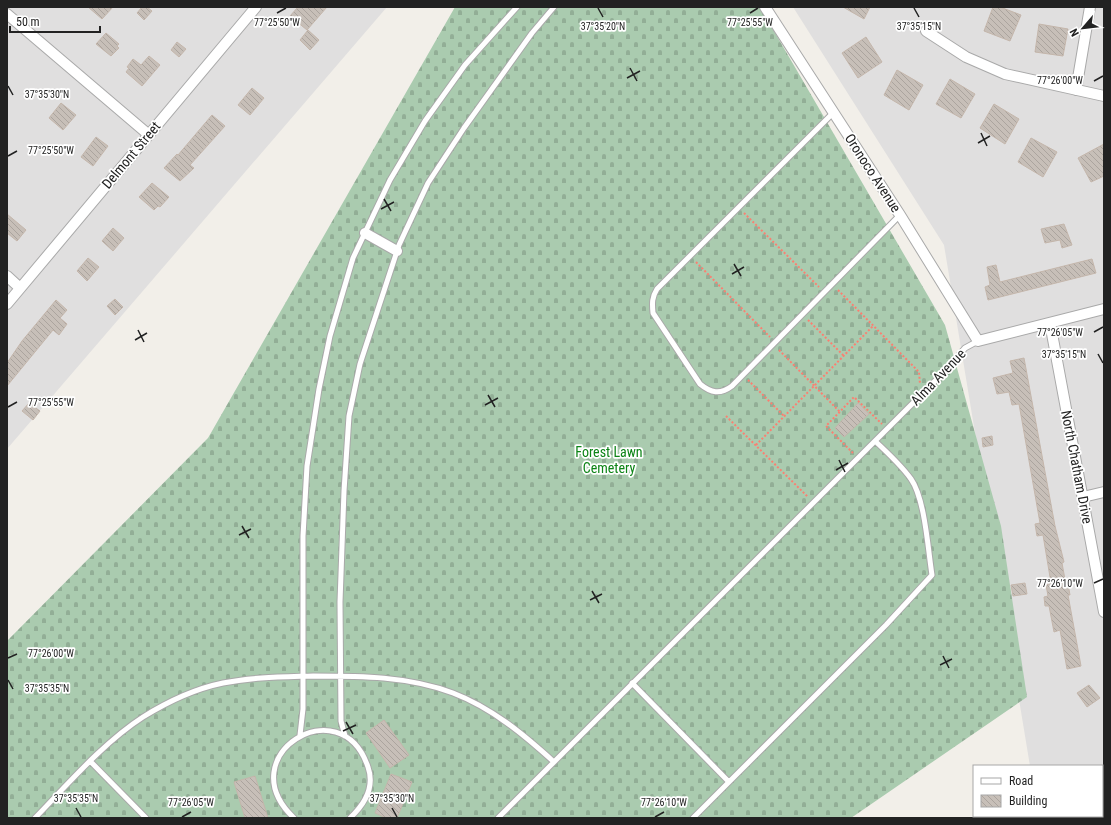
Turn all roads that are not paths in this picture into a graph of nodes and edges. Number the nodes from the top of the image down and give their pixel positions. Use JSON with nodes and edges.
{"nodes":[{"id":1,"x":256,"y":7,"type":"edge"},
{"id":2,"x":517,"y":7,"type":"edge"},
{"id":3,"x":554,"y":7,"type":"edge"},
{"id":4,"x":765,"y":7,"type":"edge"},
{"id":5,"x":1090,"y":7,"type":"edge"},
{"id":6,"x":7,"y":14,"type":"edge"},
{"id":7,"x":926,"y":31,"type":"dead end"},
{"id":8,"x":1076,"y":90,"type":"junction"},
{"id":9,"x":1104,"y":96,"type":"edge"},
{"id":10,"x":834,"y":112,"type":"junction"},
{"id":11,"x":149,"y":135,"type":"junction"},
{"id":12,"x":900,"y":215,"type":"junction"},
{"id":13,"x":365,"y":233,"type":"junction"},
{"id":14,"x":397,"y":251,"type":"junction"},
{"id":15,"x":7,"y":276,"type":"edge"},
{"id":16,"x":20,"y":288,"type":"junction"},
{"id":17,"x":7,"y":304,"type":"edge"},
{"id":18,"x":1104,"y":309,"type":"edge"},
{"id":19,"x":1050,"y":323,"type":"junction"},
{"id":20,"x":978,"y":342,"type":"junction"},
{"id":21,"x":875,"y":441,"type":"junction"},
{"id":22,"x":1104,"y":492,"type":"edge"},
{"id":23,"x":1083,"y":497,"type":"junction"},
{"id":24,"x":1104,"y":612,"type":"edge"},
{"id":25,"x":303,"y":676,"type":"junction"},
{"id":26,"x":341,"y":676,"type":"junction"},
{"id":27,"x":632,"y":683,"type":"junction"},
{"id":28,"x":300,"y":735,"type":"junction"},
{"id":29,"x":345,"y":736,"type":"junction"},
{"id":30,"x":91,"y":762,"type":"junction"},
{"id":31,"x":554,"y":762,"type":"junction"},
{"id":32,"x":729,"y":782,"type":"junction"},
{"id":33,"x":35,"y":818,"type":"edge"},
{"id":34,"x":146,"y":818,"type":"edge"},
{"id":35,"x":294,"y":818,"type":"edge"},
{"id":36,"x":350,"y":818,"type":"edge"},
{"id":37,"x":498,"y":818,"type":"edge"},
{"id":38,"x":693,"y":818,"type":"edge"}],
"edges":[{"from":1,"to":11,"type":"street","name":"Delmont Street"},
{"from":2,"to":13,"type":"lane"},
{"from":3,"to":14,"type":"lane"},
{"from":4,"to":10,"type":"street","name":"Oronoco Avenue"},
{"from":5,"to":8,"type":"street"},
{"from":6,"to":11,"type":"street"},
{"from":7,"to":8,"type":"street"},
{"from":8,"to":9,"type":"street"},
{"from":10,"to":12,"type":"street","name":"Oronoco Avenue"},
{"from":10,"to":12,"type":"lane"},
{"from":11,"to":16,"type":"street","name":"Delmont Street"},
{"from":12,"to":20,"type":"street","name":"Oronoco Avenue"},
{"from":13,"to":14,"type":"street"},
{"from":13,"to":25,"type":"lane"},
{"from":14,"to":26,"type":"lane"},
{"from":15,"to":16,"type":"street"},
{"from":16,"to":17,"type":"street","name":"Delmont Street"},
{"from":18,"to":19,"type":"street","name":"Alma Avenue"},
{"from":19,"to":20,"type":"street","name":"Alma Avenue"},
{"from":19,"to":23,"type":"street","name":"North Chatham Drive"},
{"from":20,"to":21,"type":"lane","name":"Alma Avenue"},
{"from":21,"to":27,"type":"lane","name":"Alma Avenue"},
{"from":21,"to":32,"type":"lane"},
{"from":22,"to":23,"type":"street"},
{"from":23,"to":24,"type":"street","name":"North Chatham Drive"},
{"from":25,"to":26,"type":"lane"},
{"from":25,"to":28,"type":"lane"},
{"from":25,"to":30,"type":"lane"},
{"from":26,"to":29,"type":"lane"},
{"from":26,"to":31,"type":"lane"},
{"from":27,"to":31,"type":"lane","name":"Alma Avenue"},
{"from":27,"to":32,"type":"lane"},
{"from":28,"to":29,"type":"lane"},
{"from":28,"to":35,"type":"lane"},
{"from":29,"to":36,"type":"lane"},
{"from":30,"to":33,"type":"lane"},
{"from":30,"to":34,"type":"lane"},
{"from":31,"to":37,"type":"lane","name":"Alma Avenue"},
{"from":32,"to":38,"type":"lane"}]}
